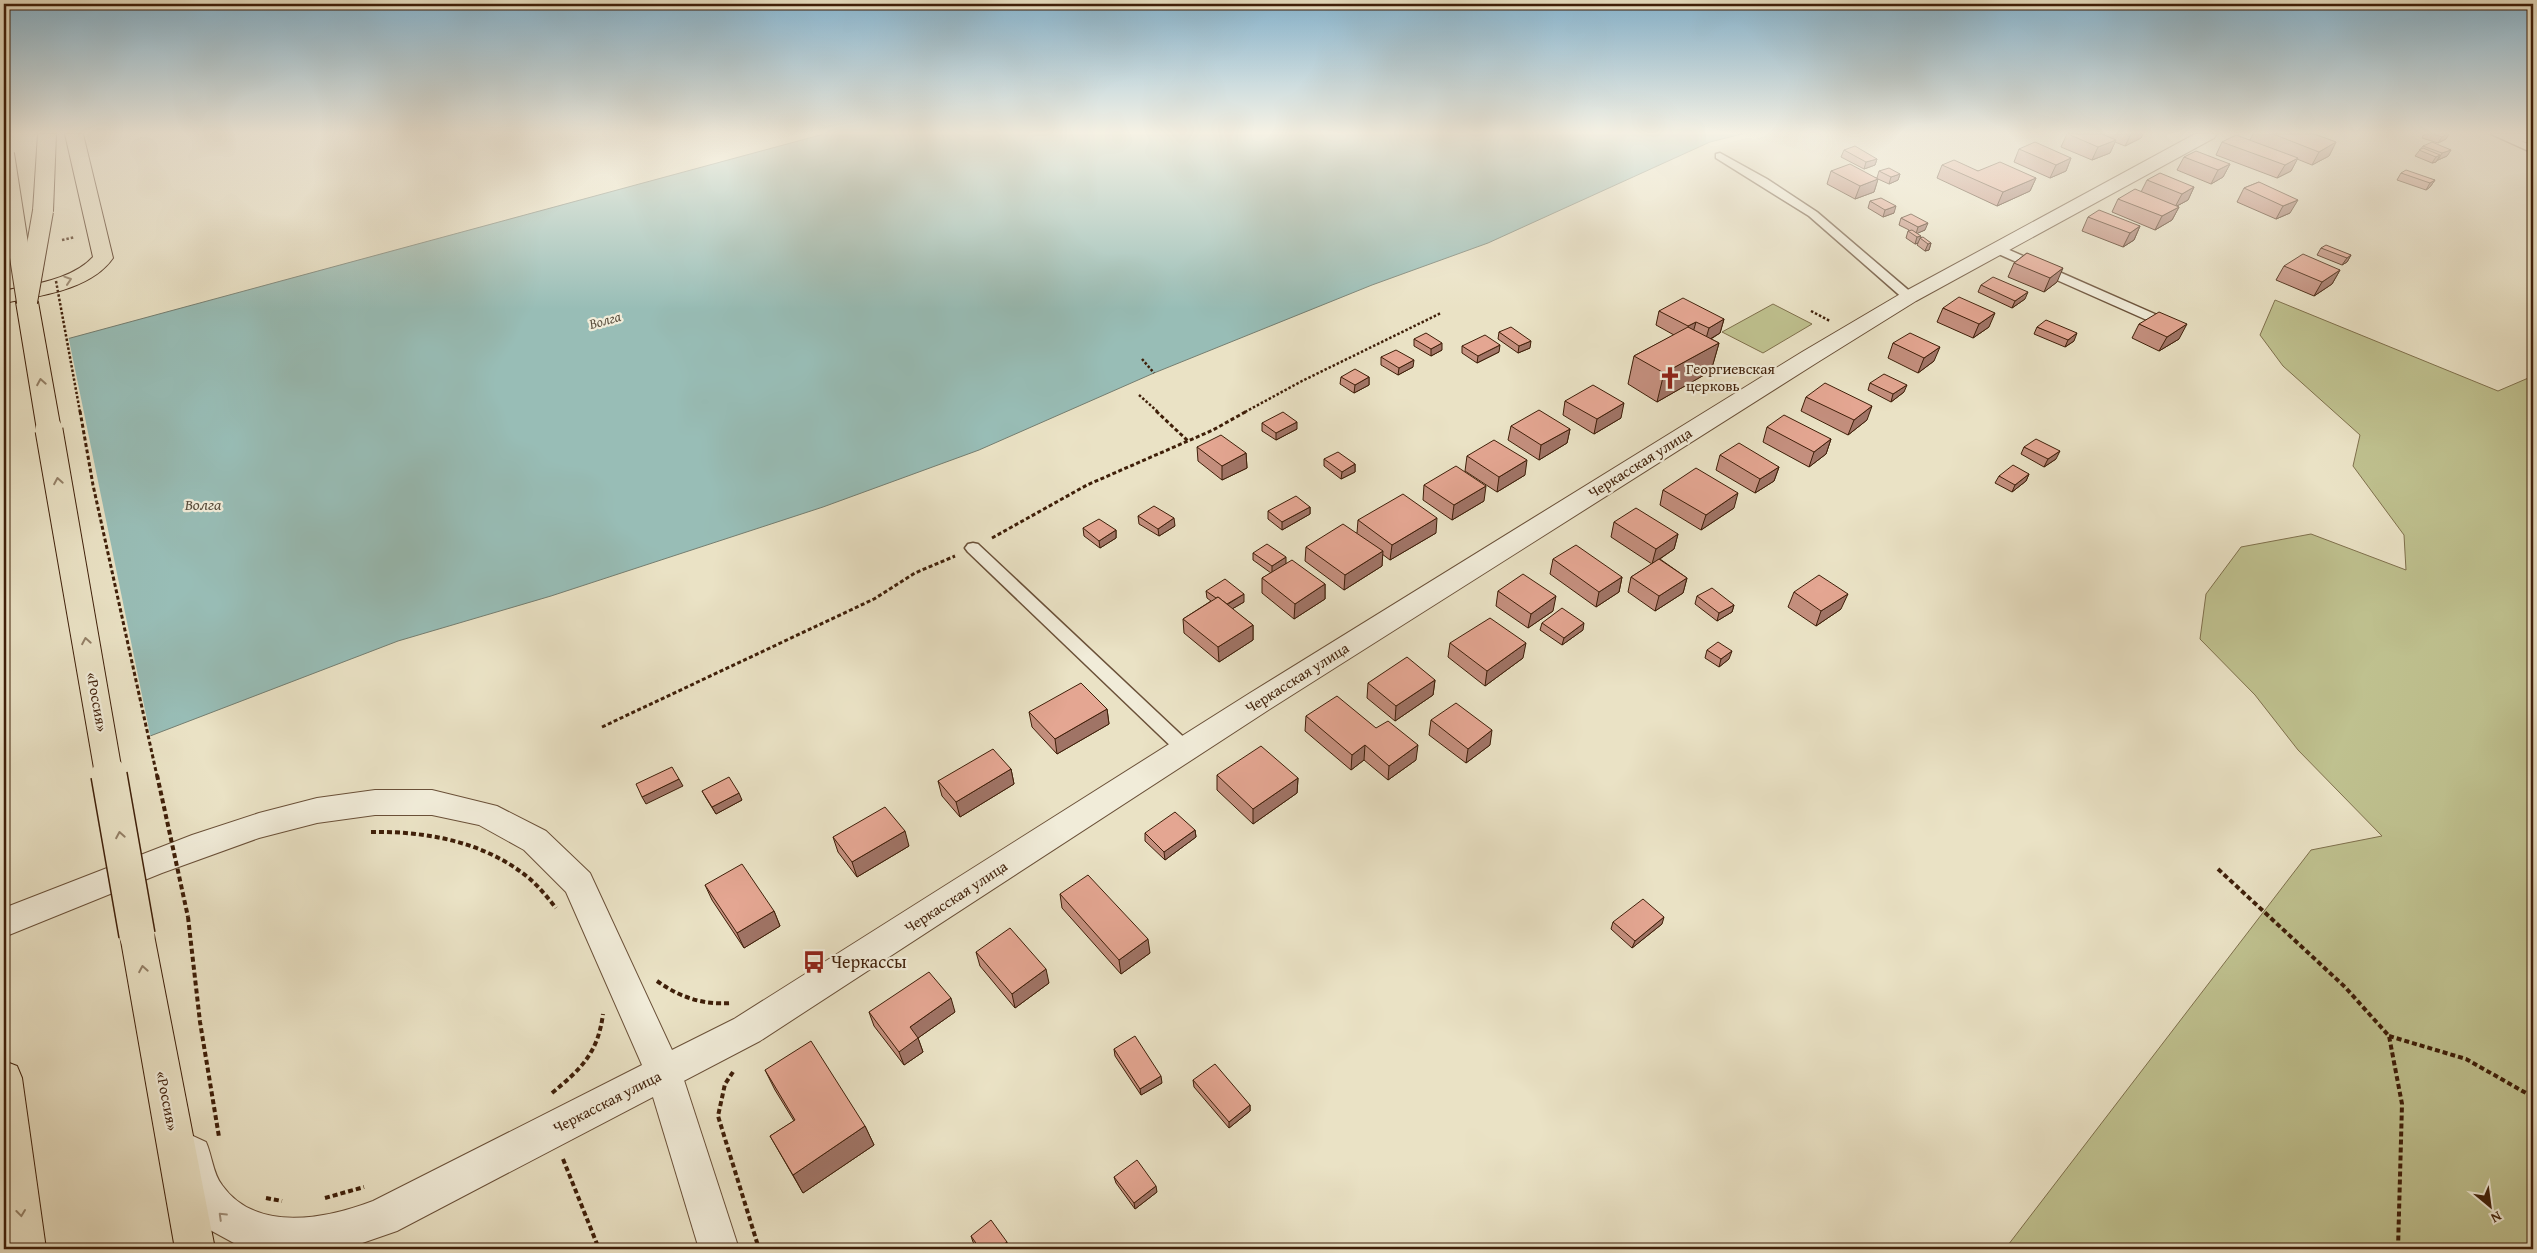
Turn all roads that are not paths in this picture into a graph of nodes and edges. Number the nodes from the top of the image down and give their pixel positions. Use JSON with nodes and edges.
{"nodes":[{"id":1,"x":7,"y":192,"type":"edge"},
{"id":2,"x":44,"y":192,"type":"edge"},
{"id":3,"x":88,"y":192,"type":"edge"},
{"id":4,"x":1780,"y":192,"type":"edge"},
{"id":5,"x":2101,"y":192,"type":"edge"},
{"id":6,"x":1998,"y":249,"type":"junction"},
{"id":7,"x":1909,"y":297,"type":"junction"},
{"id":8,"x":15,"y":299,"type":"edge"},
{"id":9,"x":2181,"y":331,"type":"edge"},
{"id":10,"x":973,"y":548,"type":"road end"},
{"id":11,"x":1185,"y":749,"type":"junction"},
{"id":12,"x":4,"y":923,"type":"edge"},
{"id":13,"x":149,"y":1003,"type":"junction"},
{"id":14,"x":664,"y":1074,"type":"junction"},
{"id":15,"x":4,"y":1078,"type":"edge"},
{"id":16,"x":379,"y":1201,"type":"junction"},
{"id":17,"x":26,"y":1249,"type":"edge"},
{"id":18,"x":195,"y":1249,"type":"edge"},
{"id":19,"x":338,"y":1249,"type":"edge"},
{"id":20,"x":719,"y":1249,"type":"edge"}],
"edges":[{"from":1,"to":8,"type":"main road","name":"«Россия»","bridge":true},
{"from":2,"to":8,"type":"main road","bridge":true},
{"from":8,"to":3,"type":"main road","one_way":true},
{"from":4,"to":7,"type":"lane"},
{"from":5,"to":6,"type":"street","name":"Черкасская улица"},
{"from":6,"to":7,"type":"street","name":"Черкасская улица"},
{"from":6,"to":9,"type":"lane"},
{"from":7,"to":11,"type":"street","name":"Черкасская улица"},
{"from":13,"to":8,"type":"main road","name":"«Россия»","one_way":true,"bridge":true},
{"from":10,"to":11,"type":"lane"},
{"from":11,"to":14,"type":"street","name":"Черкасская улица"},
{"from":12,"to":14,"type":"street"},
{"from":16,"to":13,"type":"street","name":"Черкасская улица","one_way":true},
{"from":13,"to":18,"type":"main road","name":"«Россия»"},
{"from":14,"to":16,"type":"street","name":"Черкасская улица"},
{"from":14,"to":20,"type":"street"},
{"from":15,"to":17,"type":"main road","one_way":true},
{"from":16,"to":19,"type":"street","name":"Черкасская улица"}]}
